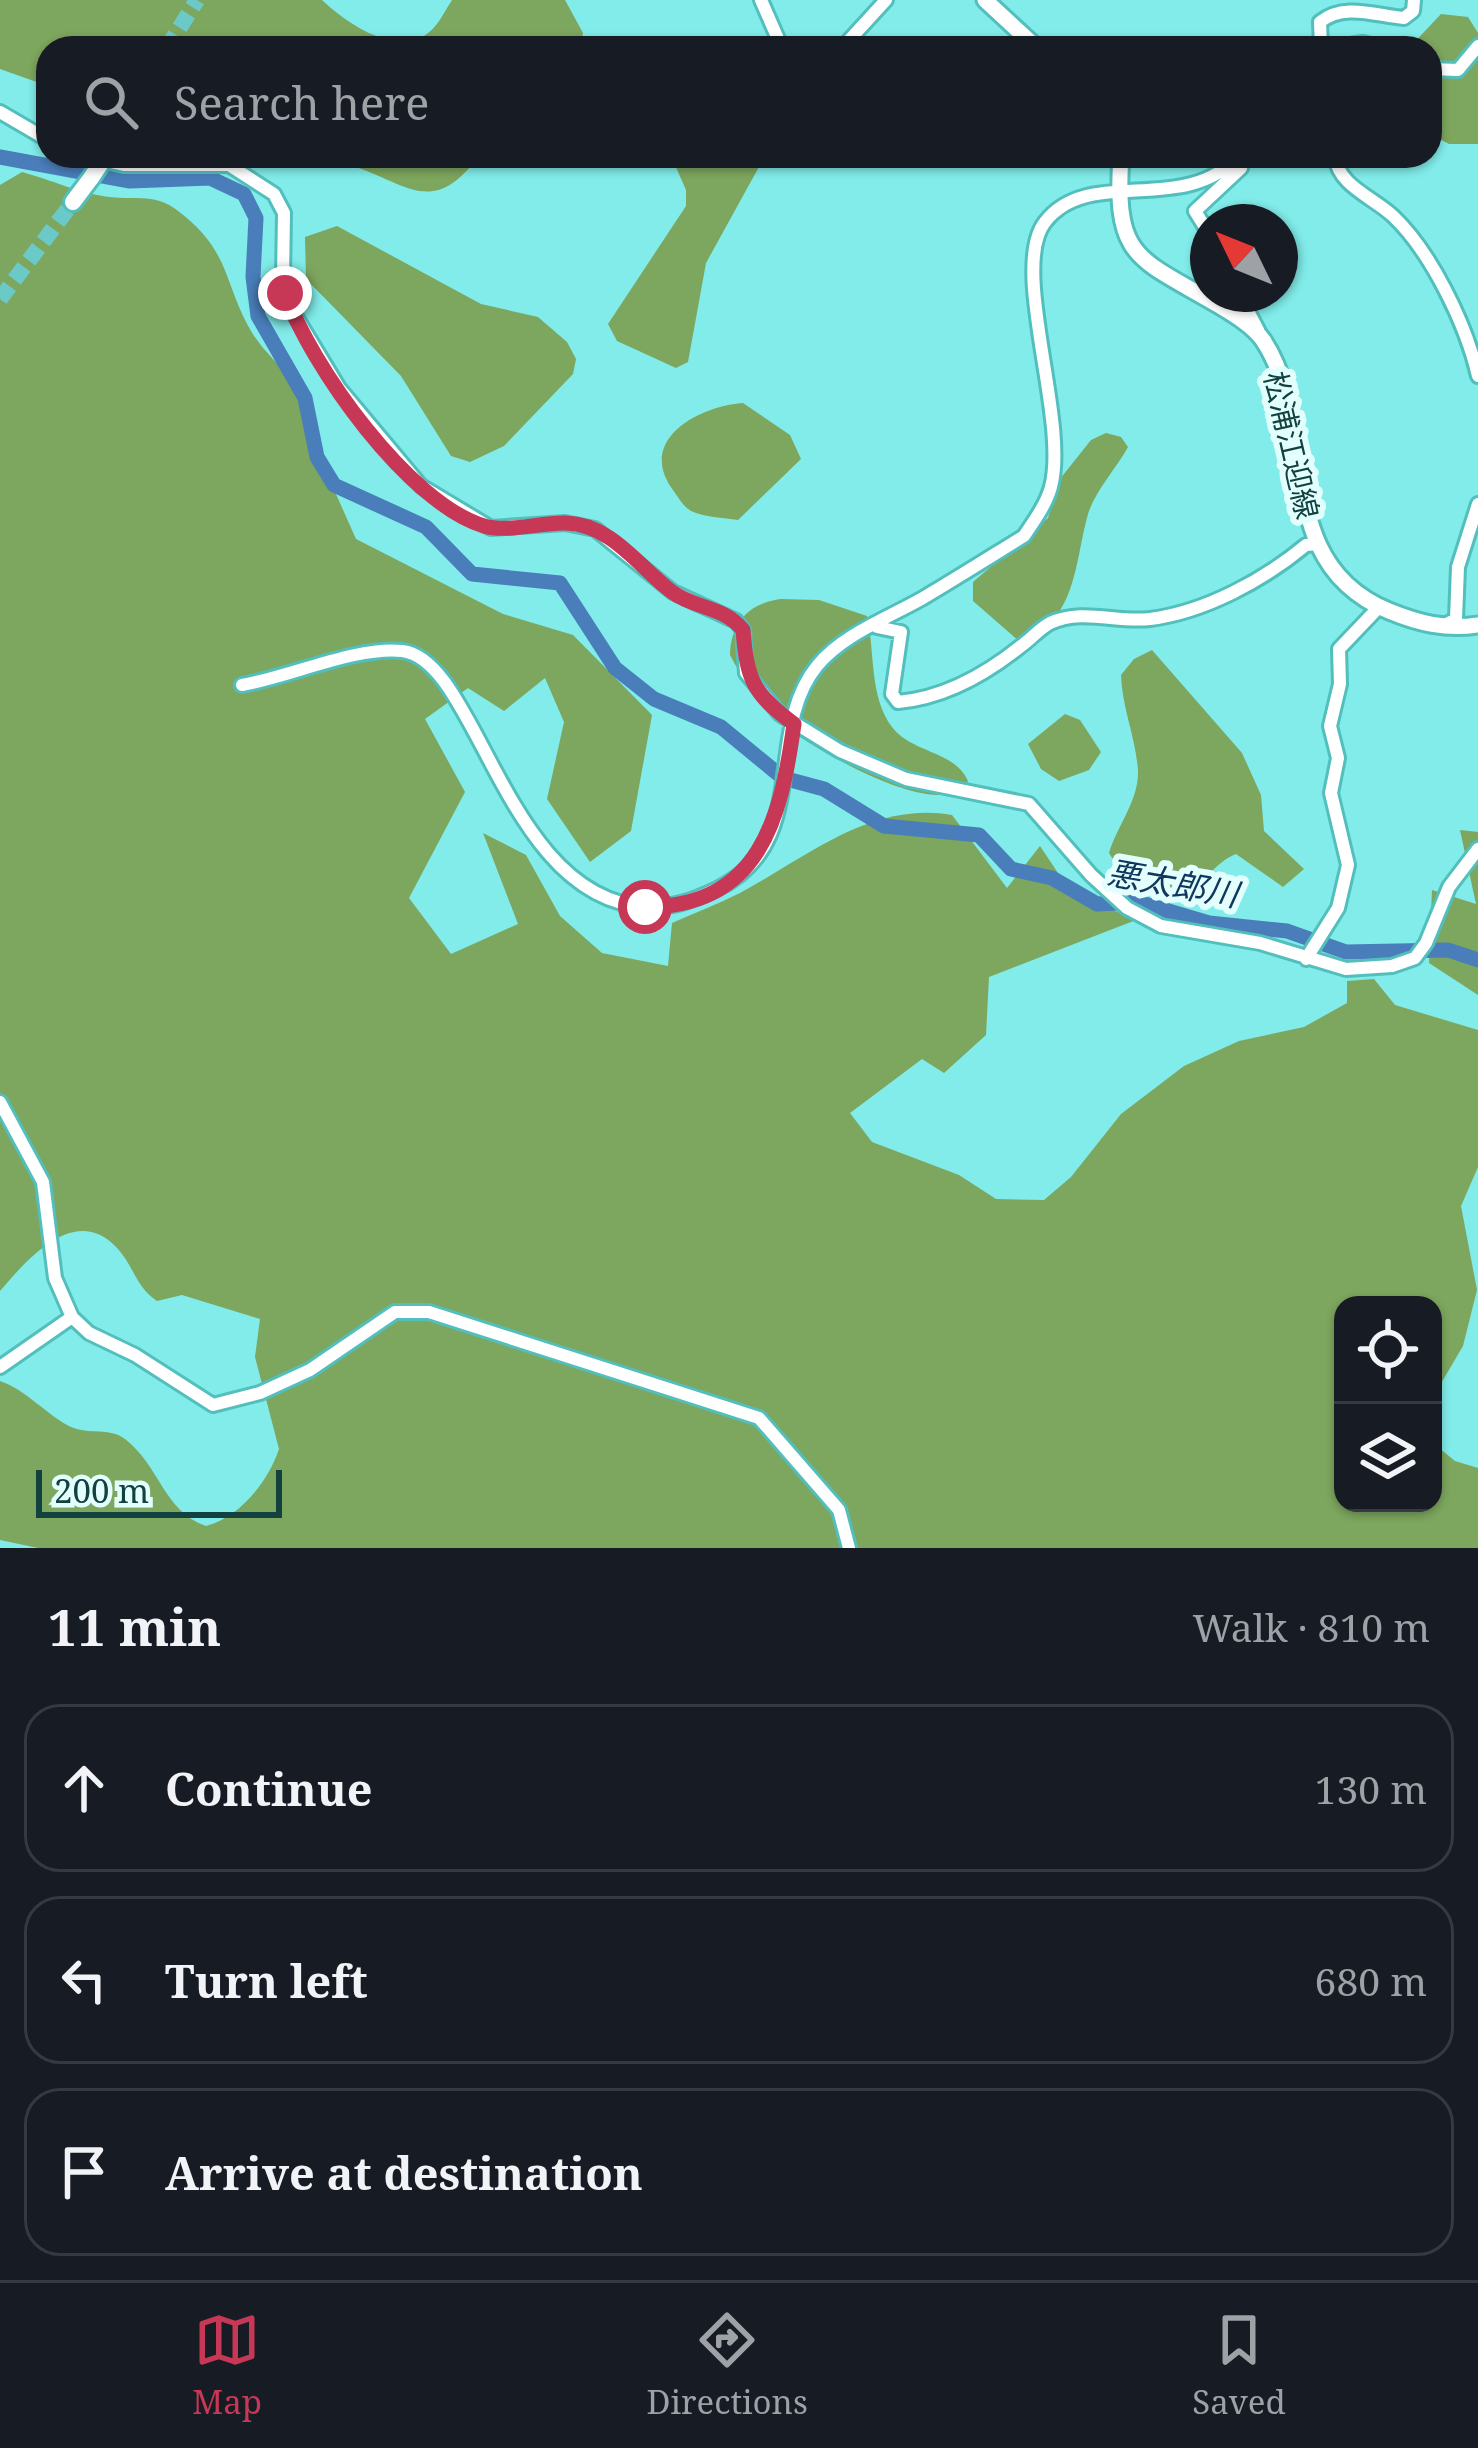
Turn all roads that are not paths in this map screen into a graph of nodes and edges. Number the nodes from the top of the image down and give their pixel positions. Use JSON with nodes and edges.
{"nodes":[{"id":1,"x":761,"y":0,"type":"edge"},
{"id":2,"x":886,"y":0,"type":"edge"},
{"id":3,"x":985,"y":0,"type":"edge"},
{"id":4,"x":1414,"y":0,"type":"edge"},
{"id":5,"x":777,"y":36,"type":"edge"},
{"id":6,"x":853,"y":36,"type":"edge"},
{"id":7,"x":1017,"y":36,"type":"edge"},
{"id":8,"x":1323,"y":36,"type":"edge"},
{"id":9,"x":1478,"y":46,"type":"edge"},
{"id":10,"x":1442,"y":69,"type":"edge"},
{"id":11,"x":0,"y":112,"type":"edge"},
{"id":12,"x":36,"y":133,"type":"edge"},
{"id":13,"x":95,"y":168,"type":"edge"},
{"id":14,"x":234,"y":168,"type":"edge"},
{"id":15,"x":1120,"y":168,"type":"edge"},
{"id":16,"x":1226,"y":168,"type":"edge"},
{"id":17,"x":1241,"y":168,"type":"edge"},
{"id":18,"x":1338,"y":168,"type":"edge"},
{"id":19,"x":1119,"y":193,"type":"junction"},
{"id":20,"x":71,"y":201,"type":"tunnel mouth"},
{"id":21,"x":1202,"y":204,"type":"edge"},
{"id":22,"x":1248,"y":312,"type":"edge"},
{"id":23,"x":1261,"y":337,"type":"junction"},
{"id":24,"x":1478,"y":372,"type":"edge"},
{"id":25,"x":1478,"y":504,"type":"edge"},
{"id":26,"x":1319,"y":544,"type":"junction"},
{"id":27,"x":1379,"y":607,"type":"junction"},
{"id":28,"x":1478,"y":626,"type":"edge"},
{"id":29,"x":871,"y":627,"type":"junction"},
{"id":30,"x":1441,"y":627,"type":"junction"},
{"id":31,"x":242,"y":685,"type":"dead end"},
{"id":32,"x":794,"y":724,"type":"junction"},
{"id":33,"x":1478,"y":849,"type":"edge"},
{"id":34,"x":1306,"y":959,"type":"junction"},
{"id":35,"x":0,"y":1102,"type":"edge"},
{"id":36,"x":72,"y":1317,"type":"junction"},
{"id":37,"x":0,"y":1367,"type":"edge"},
{"id":38,"x":848,"y":1548,"type":"edge"}],
"edges":[{"from":1,"to":5,"type":"street"},
{"from":2,"to":6,"type":"street"},
{"from":3,"to":7,"type":"main road"},
{"from":4,"to":8,"type":"street"},
{"from":9,"to":10,"type":"street"},
{"from":11,"to":12,"type":"street"},
{"from":13,"to":20,"type":"highway","bridge":true},
{"from":14,"to":32,"type":"street"},
{"from":15,"to":19,"type":"main road","name":"松浦江迎線"},
{"from":16,"to":19,"type":"street"},
{"from":17,"to":21,"type":"street"},
{"from":18,"to":24,"type":"street"},
{"from":19,"to":23,"type":"main road","name":"松浦江迎線"},
{"from":19,"to":29,"type":"street"},
{"from":22,"to":23,"type":"street"},
{"from":23,"to":26,"type":"main road","name":"松浦江迎線"},
{"from":25,"to":30,"type":"street"},
{"from":26,"to":27,"type":"main road","name":"松浦江迎線"},
{"from":26,"to":29,"type":"street"},
{"from":27,"to":30,"type":"main road","name":"松浦江迎線"},
{"from":27,"to":34,"type":"street"},
{"from":28,"to":30,"type":"main road","name":"松浦江迎線"},
{"from":29,"to":32,"type":"street"},
{"from":31,"to":32,"type":"street"},
{"from":32,"to":34,"type":"street"},
{"from":33,"to":34,"type":"street"},
{"from":35,"to":36,"type":"street"},
{"from":36,"to":37,"type":"street"},
{"from":36,"to":38,"type":"street"}]}
